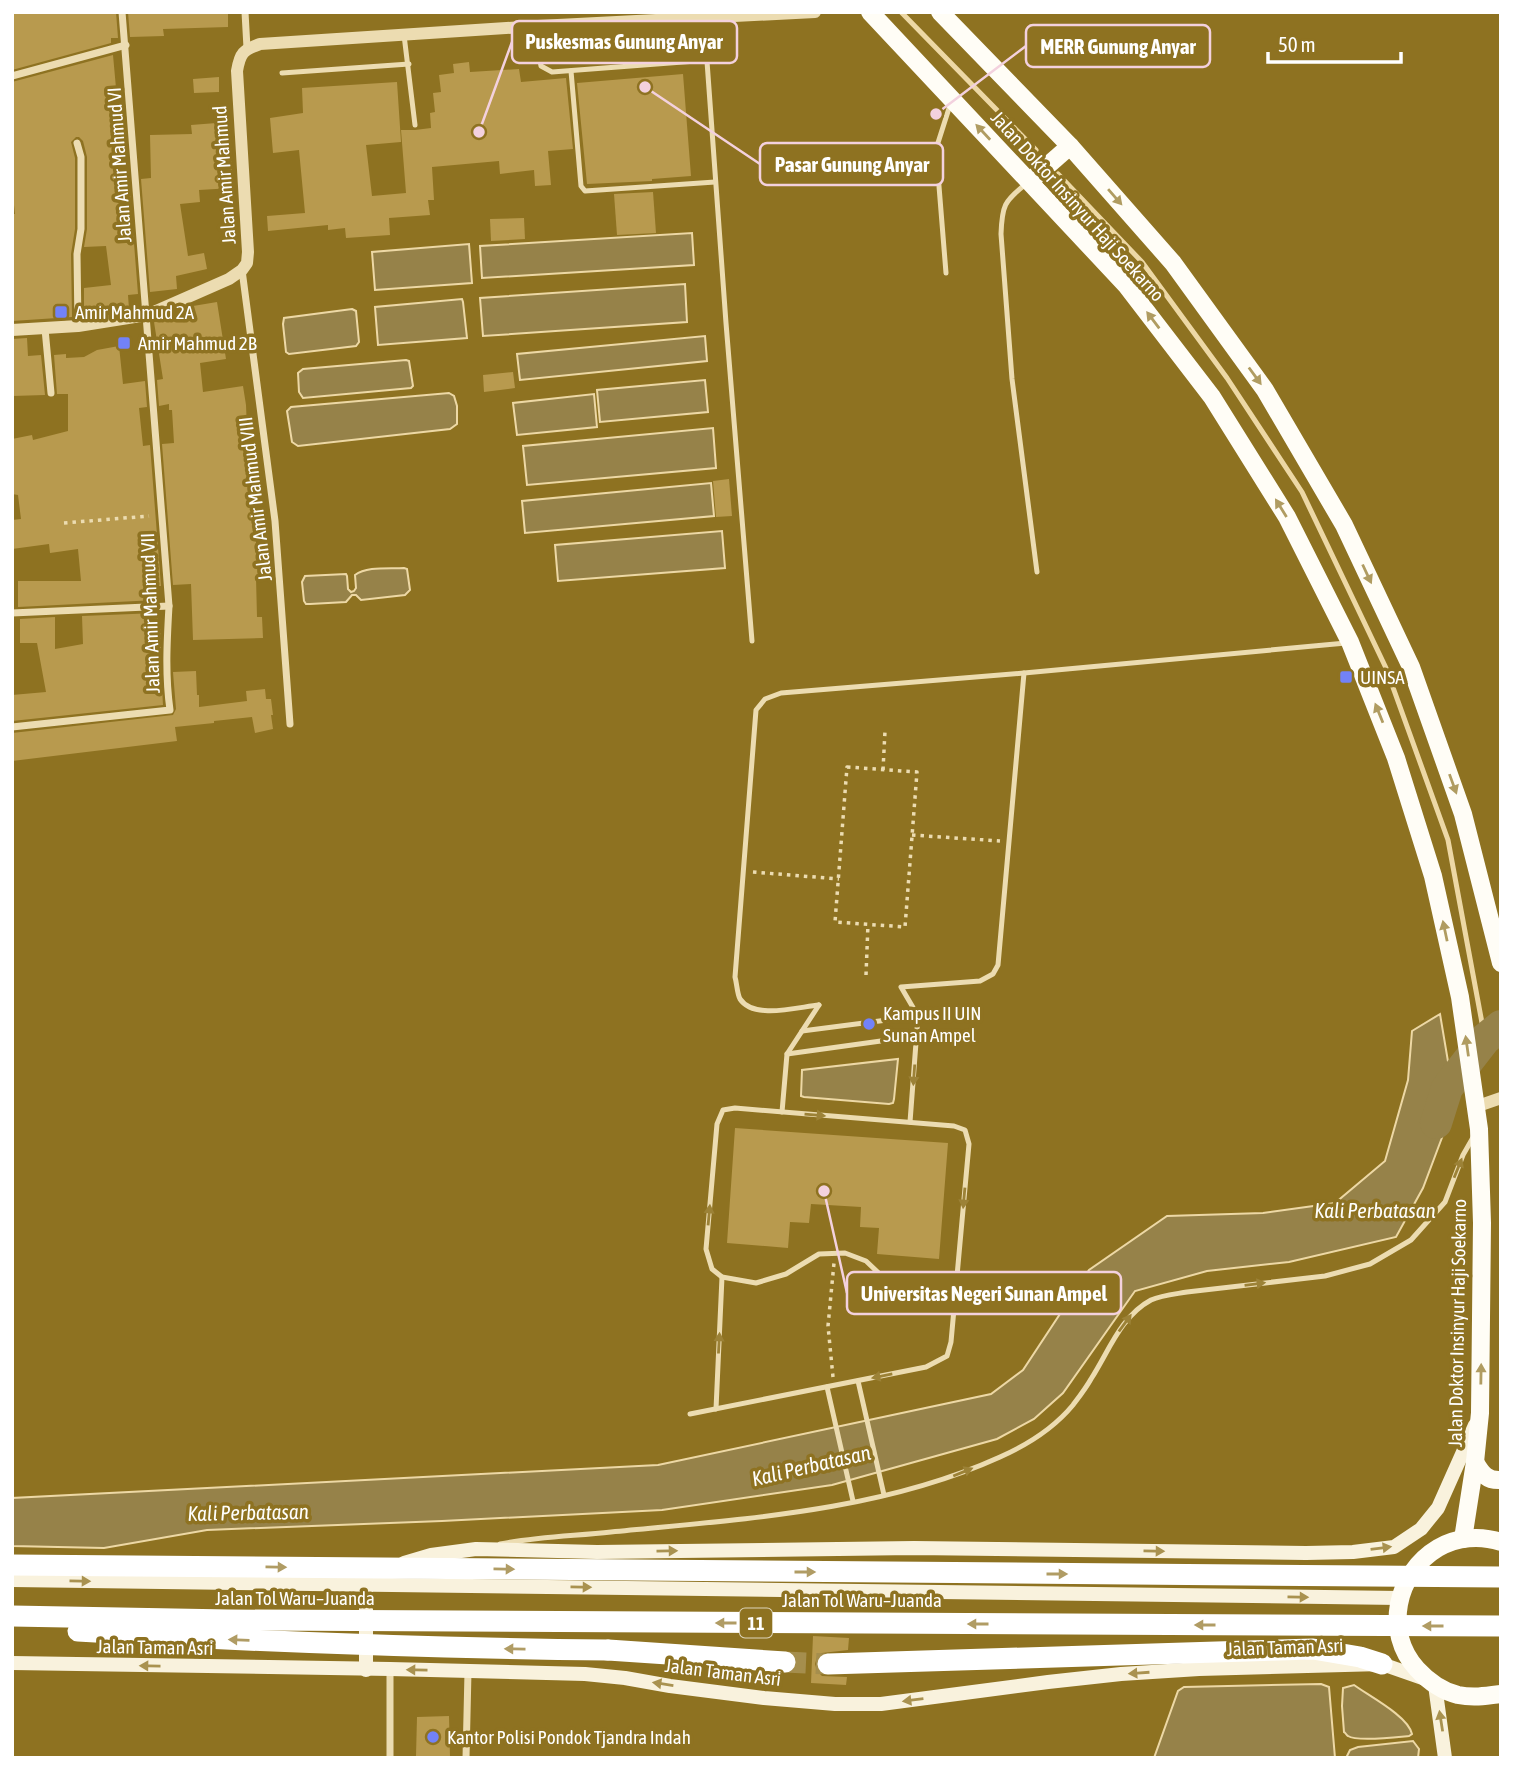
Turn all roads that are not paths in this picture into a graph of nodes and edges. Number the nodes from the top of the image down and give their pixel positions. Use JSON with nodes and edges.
{"nodes":[{"id":1,"x":122,"y":12,"type":"edge"},
{"id":2,"x":815,"y":12,"type":"edge"},
{"id":3,"x":870,"y":12,"type":"edge"},
{"id":4,"x":940,"y":12,"type":"edge"},
{"id":5,"x":245,"y":15,"type":"edge"},
{"id":6,"x":699,"y":16,"type":"edge"},
{"id":7,"x":538,"y":26,"type":"junction"},
{"id":8,"x":404,"y":35,"type":"junction"},
{"id":9,"x":126,"y":45,"type":"junction"},
{"id":10,"x":247,"y":48,"type":"junction"},
{"id":11,"x":409,"y":64,"type":"junction"},
{"id":12,"x":571,"y":71,"type":"junction"},
{"id":13,"x":282,"y":73,"type":"dead end"},
{"id":14,"x":12,"y":76,"type":"edge"},
{"id":15,"x":953,"y":99,"type":"junction"},
{"id":16,"x":415,"y":125,"type":"dead end"},
{"id":17,"x":77,"y":142,"type":"dead end"},
{"id":18,"x":1070,"y":146,"type":"junction"},
{"id":19,"x":1030,"y":181,"type":"junction"},
{"id":20,"x":715,"y":182,"type":"junction"},
{"id":21,"x":242,"y":270,"type":"junction"},
{"id":22,"x":946,"y":273,"type":"dead end"},
{"id":23,"x":147,"y":315,"type":"junction"},
{"id":24,"x":78,"y":326,"type":"junction"},
{"id":25,"x":45,"y":329,"type":"junction"},
{"id":26,"x":12,"y":330,"type":"edge"},
{"id":27,"x":51,"y":393,"type":"dead end"},
{"id":28,"x":1037,"y":572,"type":"dead end"},
{"id":29,"x":169,"y":606,"type":"junction"},
{"id":30,"x":12,"y":613,"type":"edge"},
{"id":31,"x":752,"y":641,"type":"dead end"},
{"id":32,"x":1350,"y":642,"type":"junction"},
{"id":33,"x":1024,"y":673,"type":"junction"},
{"id":34,"x":290,"y":724,"type":"dead end"},
{"id":35,"x":12,"y":727,"type":"edge"},
{"id":36,"x":1501,"y":963,"type":"edge"},
{"id":37,"x":918,"y":1016,"type":"junction"},
{"id":38,"x":802,"y":1031,"type":"junction"},
{"id":39,"x":917,"y":1036,"type":"junction"},
{"id":40,"x":787,"y":1054,"type":"junction"},
{"id":41,"x":1501,"y":1098,"type":"edge"},
{"id":42,"x":1474,"y":1101,"type":"junction"},
{"id":43,"x":782,"y":1112,"type":"junction"},
{"id":44,"x":910,"y":1122,"type":"junction"},
{"id":45,"x":1479,"y":1129,"type":"junction"},
{"id":46,"x":723,"y":1277,"type":"junction"},
{"id":47,"x":955,"y":1296,"type":"junction"},
{"id":48,"x":858,"y":1381,"type":"junction"},
{"id":49,"x":831,"y":1386,"type":"junction"},
{"id":50,"x":716,"y":1409,"type":"junction"},
{"id":51,"x":1480,"y":1413,"type":"junction"},
{"id":52,"x":691,"y":1414,"type":"dead end"},
{"id":53,"x":1475,"y":1462,"type":"junction"},
{"id":54,"x":1501,"y":1480,"type":"edge"},
{"id":55,"x":884,"y":1495,"type":"junction"},
{"id":56,"x":853,"y":1501,"type":"junction"},
{"id":57,"x":1463,"y":1539,"type":"junction"},
{"id":58,"x":1501,"y":1542,"type":"edge"},
{"id":59,"x":476,"y":1549,"type":"junction"},
{"id":60,"x":12,"y":1565,"type":"edge"},
{"id":61,"x":1501,"y":1577,"type":"edge"},
{"id":62,"x":12,"y":1580,"type":"edge"},
{"id":63,"x":366,"y":1584,"type":"junction"},
{"id":64,"x":1399,"y":1598,"type":"junction"},
{"id":65,"x":15,"y":1616,"type":"edge"},
{"id":66,"x":1501,"y":1626,"type":"edge"},
{"id":67,"x":785,"y":1662,"type":"tunnel mouth"},
{"id":68,"x":12,"y":1663,"type":"edge"},
{"id":69,"x":828,"y":1664,"type":"tunnel mouth"},
{"id":70,"x":1382,"y":1664,"type":"junction"},
{"id":71,"x":390,"y":1669,"type":"junction"},
{"id":72,"x":366,"y":1670,"type":"junction"},
{"id":73,"x":468,"y":1671,"type":"junction"},
{"id":74,"x":1430,"y":1682,"type":"junction"},
{"id":75,"x":1501,"y":1694,"type":"edge"},
{"id":76,"x":390,"y":1758,"type":"edge"},
{"id":77,"x":466,"y":1758,"type":"edge"},
{"id":78,"x":1446,"y":1758,"type":"edge"}],
"edges":[{"from":1,"to":9,"type":"street","name":"Jalan Amir Mahmud VI"},
{"from":2,"to":6,"type":"street"},
{"from":3,"to":15,"type":"main road","name":"Jalan Doktor Insinyur Haji Soekarno"},
{"from":4,"to":18,"type":"main road","name":"Jalan Doktor Insinyur Haji Soekarno"},
{"from":5,"to":10,"type":"street"},
{"from":6,"to":7,"type":"street"},
{"from":6,"to":12,"type":"lane"},
{"from":6,"to":20,"type":"lane"},
{"from":7,"to":8,"type":"street"},
{"from":7,"to":12,"type":"lane"},
{"from":8,"to":10,"type":"street"},
{"from":8,"to":11,"type":"lane"},
{"from":9,"to":14,"type":"street"},
{"from":9,"to":23,"type":"street","name":"Jalan Amir Mahmud VI"},
{"from":10,"to":21,"type":"street","name":"Jalan Amir Mahmud"},
{"from":11,"to":13,"type":"lane"},
{"from":11,"to":16,"type":"lane"},
{"from":12,"to":20,"type":"lane"},
{"from":19,"to":15,"type":"main road","name":"Jalan Doktor Insinyur Haji Soekarno","one_way":true},
{"from":15,"to":22,"type":"lane"},
{"from":17,"to":24,"type":"street"},
{"from":18,"to":19,"type":"main road"},
{"from":18,"to":36,"type":"main road","name":"Jalan Doktor Insinyur Haji Soekarno","one_way":true},
{"from":19,"to":28,"type":"lane"},
{"from":32,"to":19,"type":"main road","name":"Jalan Doktor Insinyur Haji Soekarno","one_way":true},
{"from":20,"to":31,"type":"lane"},
{"from":21,"to":23,"type":"street","name":"Jalan Amir Mahmud"},
{"from":21,"to":34,"type":"street","name":"Jalan Amir Mahmud VIII"},
{"from":23,"to":24,"type":"street","name":"Jalan Amir Mahmud"},
{"from":23,"to":29,"type":"street","name":"Jalan Amir Mahmud VII"},
{"from":24,"to":25,"type":"street","name":"Jalan Amir Mahmud"},
{"from":25,"to":26,"type":"street","name":"Jalan Amir Mahmud"},
{"from":25,"to":27,"type":"street"},
{"from":29,"to":30,"type":"street"},
{"from":29,"to":35,"type":"street","name":"Jalan Amir Mahmud VII"},
{"from":32,"to":33,"type":"lane"},
{"from":42,"to":32,"type":"main road","name":"Jalan Doktor Insinyur Haji Soekarno","one_way":true},
{"from":33,"to":37,"type":"lane"},
{"from":33,"to":38,"type":"lane"},
{"from":37,"to":38,"type":"lane"},
{"from":37,"to":39,"type":"lane"},
{"from":38,"to":40,"type":"lane"},
{"from":39,"to":40,"type":"lane"},
{"from":39,"to":44,"type":"lane","one_way":true},
{"from":40,"to":43,"type":"lane"},
{"from":41,"to":42,"type":"street"},
{"from":42,"to":45,"type":"main road","name":"Jalan Doktor Insinyur Haji Soekarno"},
{"from":43,"to":44,"type":"lane","one_way":true},
{"from":46,"to":43,"type":"lane","one_way":true},
{"from":44,"to":47,"type":"lane","one_way":true},
{"from":51,"to":45,"type":"main road","name":"Jalan Doktor Insinyur Haji Soekarno","one_way":true},
{"from":55,"to":45,"type":"lane","one_way":true},
{"from":46,"to":47,"type":"lane"},
{"from":50,"to":46,"type":"lane","one_way":true},
{"from":47,"to":48,"type":"lane","one_way":true},
{"from":48,"to":49,"type":"lane"},
{"from":48,"to":55,"type":"lane"},
{"from":49,"to":50,"type":"lane"},
{"from":49,"to":56,"type":"lane"},
{"from":50,"to":52,"type":"lane"},
{"from":51,"to":53,"type":"main road","name":"Jalan Doktor Insinyur Haji Soekarno"},
{"from":59,"to":51,"type":"main road","one_way":true},
{"from":53,"to":54,"type":"main road"},
{"from":53,"to":57,"type":"main road","name":"Jalan Doktor Insinyur Haji Soekarno"},
{"from":55,"to":56,"type":"lane"},
{"from":56,"to":59,"type":"lane"},
{"from":57,"to":58,"type":"main road"},
{"from":57,"to":64,"type":"main road"},
{"from":59,"to":63,"type":"main road"},
{"from":60,"to":61,"type":"highway","name":"Jalan Tol Waru–Juanda","one_way":true,"bridge":true},
{"from":62,"to":63,"type":"main road","one_way":true},
{"from":63,"to":64,"type":"main road","one_way":true},
{"from":63,"to":72,"type":"main road"},
{"from":64,"to":74,"type":"main road"},
{"from":66,"to":65,"type":"highway","name":"Jalan Tol Waru–Juanda","number":"11","one_way":true,"bridge":true},
{"from":67,"to":65,"type":"highway","one_way":true,"bridge":true},
{"from":72,"to":68,"type":"main road","name":"Jalan Taman Asri","one_way":true},
{"from":69,"to":70,"type":"highway"},
{"from":70,"to":73,"type":"main road","name":"Jalan Taman Asri","one_way":true},
{"from":70,"to":74,"type":"main road","name":"Jalan Taman Asri"},
{"from":71,"to":72,"type":"main road","name":"Jalan Taman Asri"},
{"from":73,"to":71,"type":"main road","name":"Jalan Taman Asri","one_way":true},
{"from":71,"to":76,"type":"street"},
{"from":73,"to":77,"type":"street"},
{"from":74,"to":75,"type":"main road"},
{"from":78,"to":74,"type":"main road","one_way":true}]}
